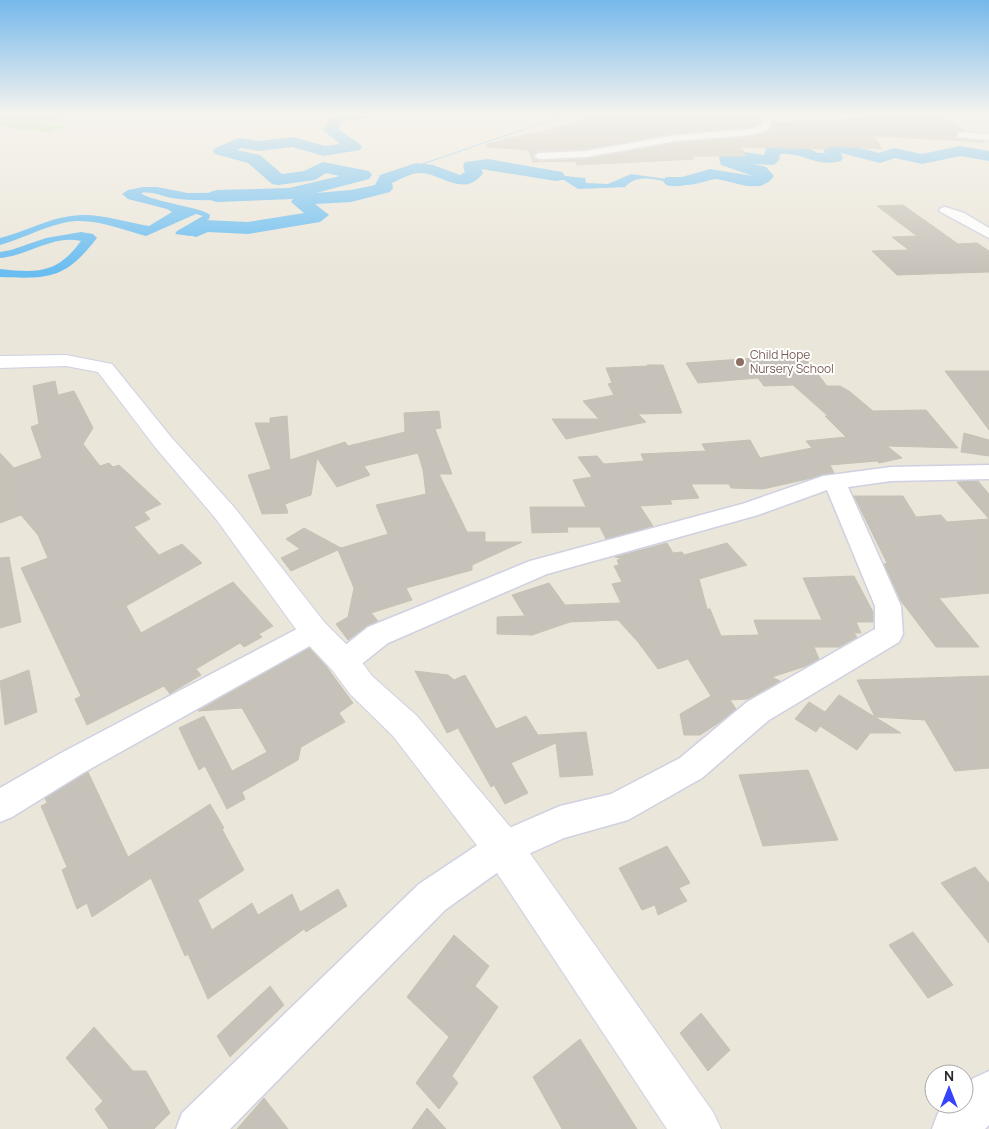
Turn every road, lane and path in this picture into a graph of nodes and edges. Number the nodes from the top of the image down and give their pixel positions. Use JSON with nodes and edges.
{"nodes":[{"id":1,"x":945,"y":211,"type":"dead end"},
{"id":2,"x":989,"y":234,"type":"edge"},
{"id":3,"x":0,"y":362,"type":"edge"},
{"id":4,"x":989,"y":472,"type":"edge"},
{"id":5,"x":834,"y":481,"type":"junction"},
{"id":6,"x":314,"y":630,"type":"junction"},
{"id":7,"x":344,"y":662,"type":"junction"},
{"id":8,"x":0,"y":806,"type":"edge"},
{"id":9,"x":502,"y":848,"type":"junction"},
{"id":10,"x":989,"y":1093,"type":"edge"},
{"id":11,"x":198,"y":1129,"type":"edge"},
{"id":12,"x":696,"y":1129,"type":"edge"},
{"id":13,"x":954,"y":1129,"type":"edge"}],
"edges":[{"from":1,"to":2,"type":"street"},
{"from":3,"to":6,"type":"street"},
{"from":4,"to":5,"type":"street"},
{"from":5,"to":7,"type":"street"},
{"from":5,"to":9,"type":"street"},
{"from":6,"to":7,"type":"street"},
{"from":6,"to":8,"type":"street"},
{"from":7,"to":9,"type":"street"},
{"from":9,"to":11,"type":"street"},
{"from":9,"to":12,"type":"street"},
{"from":10,"to":13,"type":"street"}]}
